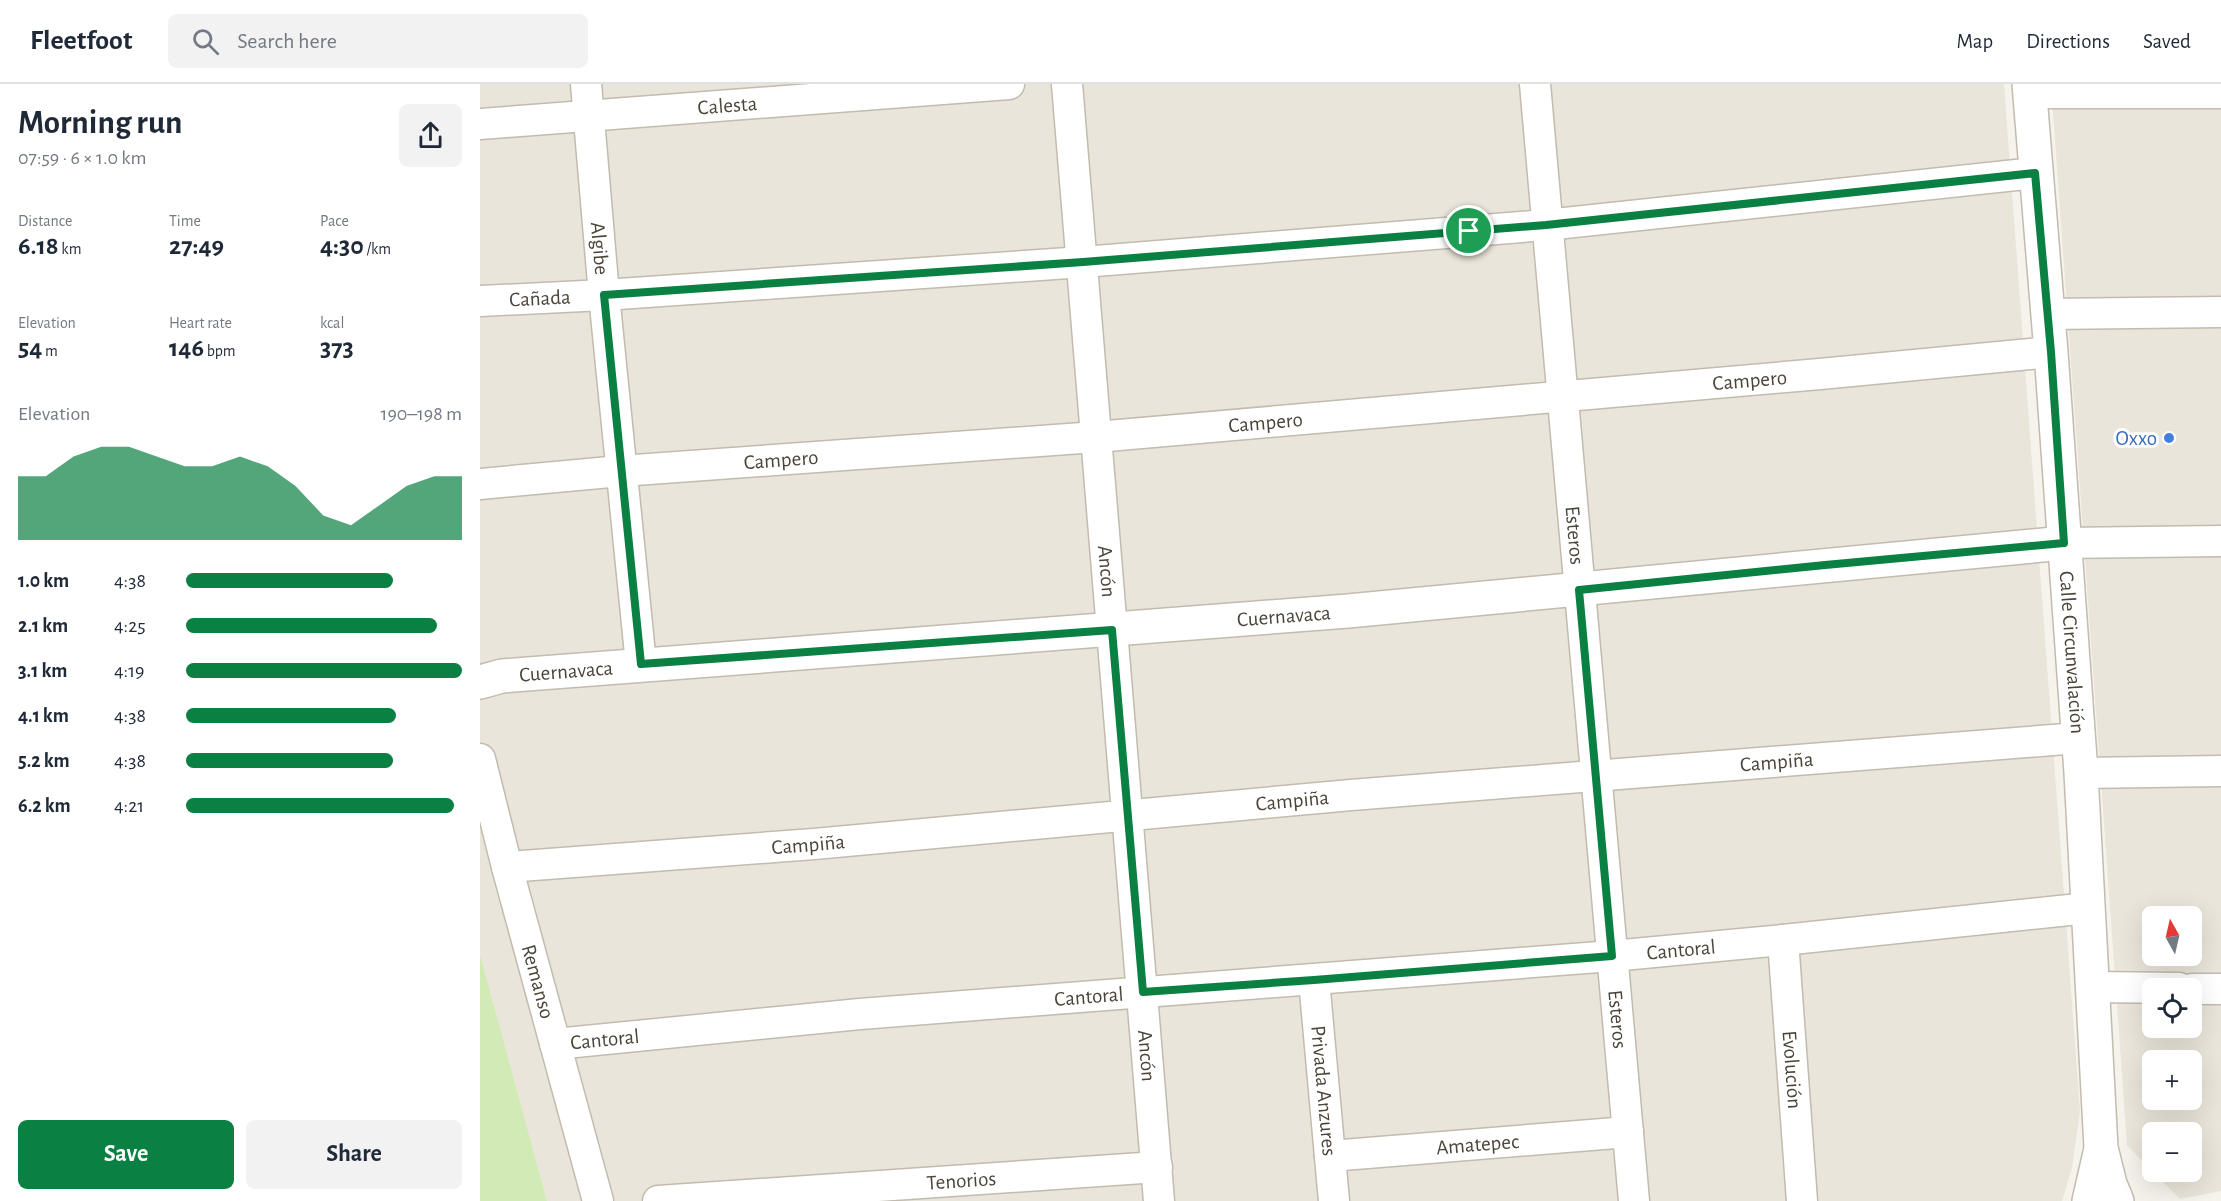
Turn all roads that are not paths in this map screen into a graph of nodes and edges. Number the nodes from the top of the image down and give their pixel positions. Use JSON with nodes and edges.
{"nodes":[{"id":1,"x":586,"y":84,"type":"edge"},
{"id":2,"x":1008,"y":84,"type":"edge"},
{"id":3,"x":1067,"y":84,"type":"edge"},
{"id":4,"x":1535,"y":84,"type":"edge"},
{"id":5,"x":2029,"y":89,"type":"edge"},
{"id":6,"x":2221,"y":93,"type":"edge"},
{"id":7,"x":589,"y":116,"type":"junction"},
{"id":8,"x":480,"y":124,"type":"edge"},
{"id":9,"x":2035,"y":173,"type":"junction"},
{"id":10,"x":1546,"y":225,"type":"junction"},
{"id":11,"x":1083,"y":262,"type":"junction"},
{"id":12,"x":604,"y":295,"type":"junction"},
{"id":13,"x":480,"y":301,"type":"edge"},
{"id":14,"x":2221,"y":312,"type":"edge"},
{"id":15,"x":2047,"y":314,"type":"junction"},
{"id":16,"x":2051,"y":352,"type":"junction"},
{"id":17,"x":1564,"y":395,"type":"junction"},
{"id":18,"x":1096,"y":437,"type":"junction"},
{"id":19,"x":621,"y":471,"type":"junction"},
{"id":20,"x":480,"y":483,"type":"edge"},
{"id":21,"x":2221,"y":541,"type":"edge"},
{"id":22,"x":2064,"y":543,"type":"junction"},
{"id":23,"x":1579,"y":590,"type":"junction"},
{"id":24,"x":1112,"y":630,"type":"junction"},
{"id":25,"x":641,"y":664,"type":"junction"},
{"id":26,"x":487,"y":676,"type":"edge"},
{"id":27,"x":2078,"y":738,"type":"junction"},
{"id":28,"x":480,"y":759,"type":"edge"},
{"id":29,"x":2221,"y":771,"type":"edge"},
{"id":30,"x":2081,"y":773,"type":"junction"},
{"id":31,"x":1595,"y":776,"type":"junction"},
{"id":32,"x":1128,"y":816,"type":"junction"},
{"id":33,"x":507,"y":867,"type":"junction"},
{"id":34,"x":2088,"y":908,"type":"junction"},
{"id":35,"x":1783,"y":940,"type":"junction"},
{"id":36,"x":1612,"y":956,"type":"junction"},
{"id":37,"x":1314,"y":980,"type":"junction"},
{"id":38,"x":2093,"y":987,"type":"junction"},
{"id":39,"x":2142,"y":988,"type":"edge"},
{"id":40,"x":2202,"y":989,"type":"edge"},
{"id":41,"x":2221,"y":989,"type":"edge"},
{"id":42,"x":1143,"y":992,"type":"junction"},
{"id":43,"x":555,"y":1044,"type":"junction"},
{"id":44,"x":1628,"y":1132,"type":"junction"},
{"id":45,"x":2102,"y":1148,"type":"junction"},
{"id":46,"x":1330,"y":1156,"type":"junction"},
{"id":47,"x":1157,"y":1167,"type":"junction"},
{"id":48,"x":598,"y":1201,"type":"edge"},
{"id":49,"x":658,"y":1201,"type":"edge"},
{"id":50,"x":1159,"y":1201,"type":"edge"},
{"id":51,"x":1334,"y":1201,"type":"edge"},
{"id":52,"x":1634,"y":1201,"type":"edge"},
{"id":53,"x":1802,"y":1201,"type":"edge"},
{"id":54,"x":2089,"y":1201,"type":"edge"},
{"id":55,"x":2117,"y":1201,"type":"edge"}],
"edges":[{"from":1,"to":7,"type":"street","name":"Algibe"},
{"from":2,"to":7,"type":"street","name":"Calesta"},
{"from":3,"to":11,"type":"street","name":"Ancón"},
{"from":4,"to":10,"type":"street","name":"Esteros"},
{"from":5,"to":6,"type":"street"},
{"from":5,"to":9,"type":"street","name":"Calle Circunvalación"},
{"from":7,"to":8,"type":"street","name":"Calesta"},
{"from":7,"to":12,"type":"street","name":"Algibe"},
{"from":9,"to":10,"type":"street","name":"Cañada"},
{"from":9,"to":15,"type":"street","name":"Calle Circunvalación"},
{"from":10,"to":11,"type":"street","name":"Cañada"},
{"from":10,"to":17,"type":"street","name":"Esteros"},
{"from":11,"to":12,"type":"street","name":"Cañada"},
{"from":11,"to":18,"type":"street","name":"Ancón"},
{"from":12,"to":13,"type":"street","name":"Cañada"},
{"from":12,"to":19,"type":"street","name":"Algibe"},
{"from":14,"to":15,"type":"street"},
{"from":15,"to":16,"type":"street","name":"Calle Circunvalación"},
{"from":16,"to":17,"type":"street","name":"Campero"},
{"from":16,"to":22,"type":"street","name":"Calle Circunvalación"},
{"from":17,"to":18,"type":"street","name":"Campero"},
{"from":17,"to":23,"type":"street","name":"Esteros"},
{"from":18,"to":19,"type":"street","name":"Campero"},
{"from":18,"to":24,"type":"street","name":"Ancón"},
{"from":19,"to":20,"type":"street","name":"Campero"},
{"from":19,"to":25,"type":"street","name":"Algibe"},
{"from":21,"to":22,"type":"street"},
{"from":22,"to":23,"type":"street","name":"Cuernavaca"},
{"from":22,"to":27,"type":"street","name":"Calle Circunvalación"},
{"from":23,"to":24,"type":"street","name":"Cuernavaca"},
{"from":23,"to":31,"type":"street","name":"Esteros"},
{"from":24,"to":25,"type":"street","name":"Cuernavaca"},
{"from":24,"to":32,"type":"street","name":"Ancón"},
{"from":25,"to":26,"type":"street","name":"Cuernavaca"},
{"from":27,"to":30,"type":"street","name":"Calle Circunvalación"},
{"from":27,"to":31,"type":"street","name":"Campiña"},
{"from":28,"to":33,"type":"street","name":"Remanso"},
{"from":29,"to":30,"type":"street"},
{"from":30,"to":34,"type":"street","name":"Calle Circunvalación"},
{"from":31,"to":32,"type":"street","name":"Campiña"},
{"from":31,"to":36,"type":"street","name":"Esteros"},
{"from":32,"to":33,"type":"street","name":"Campiña"},
{"from":32,"to":42,"type":"street","name":"Ancón"},
{"from":33,"to":43,"type":"street","name":"Remanso"},
{"from":34,"to":35,"type":"street","name":"Cantoral"},
{"from":34,"to":38,"type":"street","name":"Calle Circunvalación"},
{"from":35,"to":36,"type":"street","name":"Cantoral"},
{"from":35,"to":53,"type":"street","name":"Evolución"},
{"from":36,"to":37,"type":"street","name":"Cantoral"},
{"from":36,"to":44,"type":"street","name":"Esteros"},
{"from":37,"to":42,"type":"street","name":"Cantoral"},
{"from":37,"to":46,"type":"street","name":"Privada Anzures"},
{"from":38,"to":39,"type":"street"},
{"from":38,"to":45,"type":"street","name":"Calle Circunvalación"},
{"from":40,"to":41,"type":"street"},
{"from":42,"to":43,"type":"street","name":"Cantoral"},
{"from":42,"to":47,"type":"street","name":"Ancón"},
{"from":43,"to":48,"type":"street","name":"Remanso"},
{"from":44,"to":46,"type":"street","name":"Amatepec"},
{"from":44,"to":52,"type":"street","name":"Esteros"},
{"from":45,"to":54,"type":"street","name":"Calle Circunvalación"},
{"from":45,"to":55,"type":"street","name":"Calle Circunvalación"},
{"from":46,"to":51,"type":"street","name":"Privada Anzures"},
{"from":47,"to":49,"type":"street","name":"Tenorios"},
{"from":47,"to":50,"type":"street","name":"Ancón"}]}
